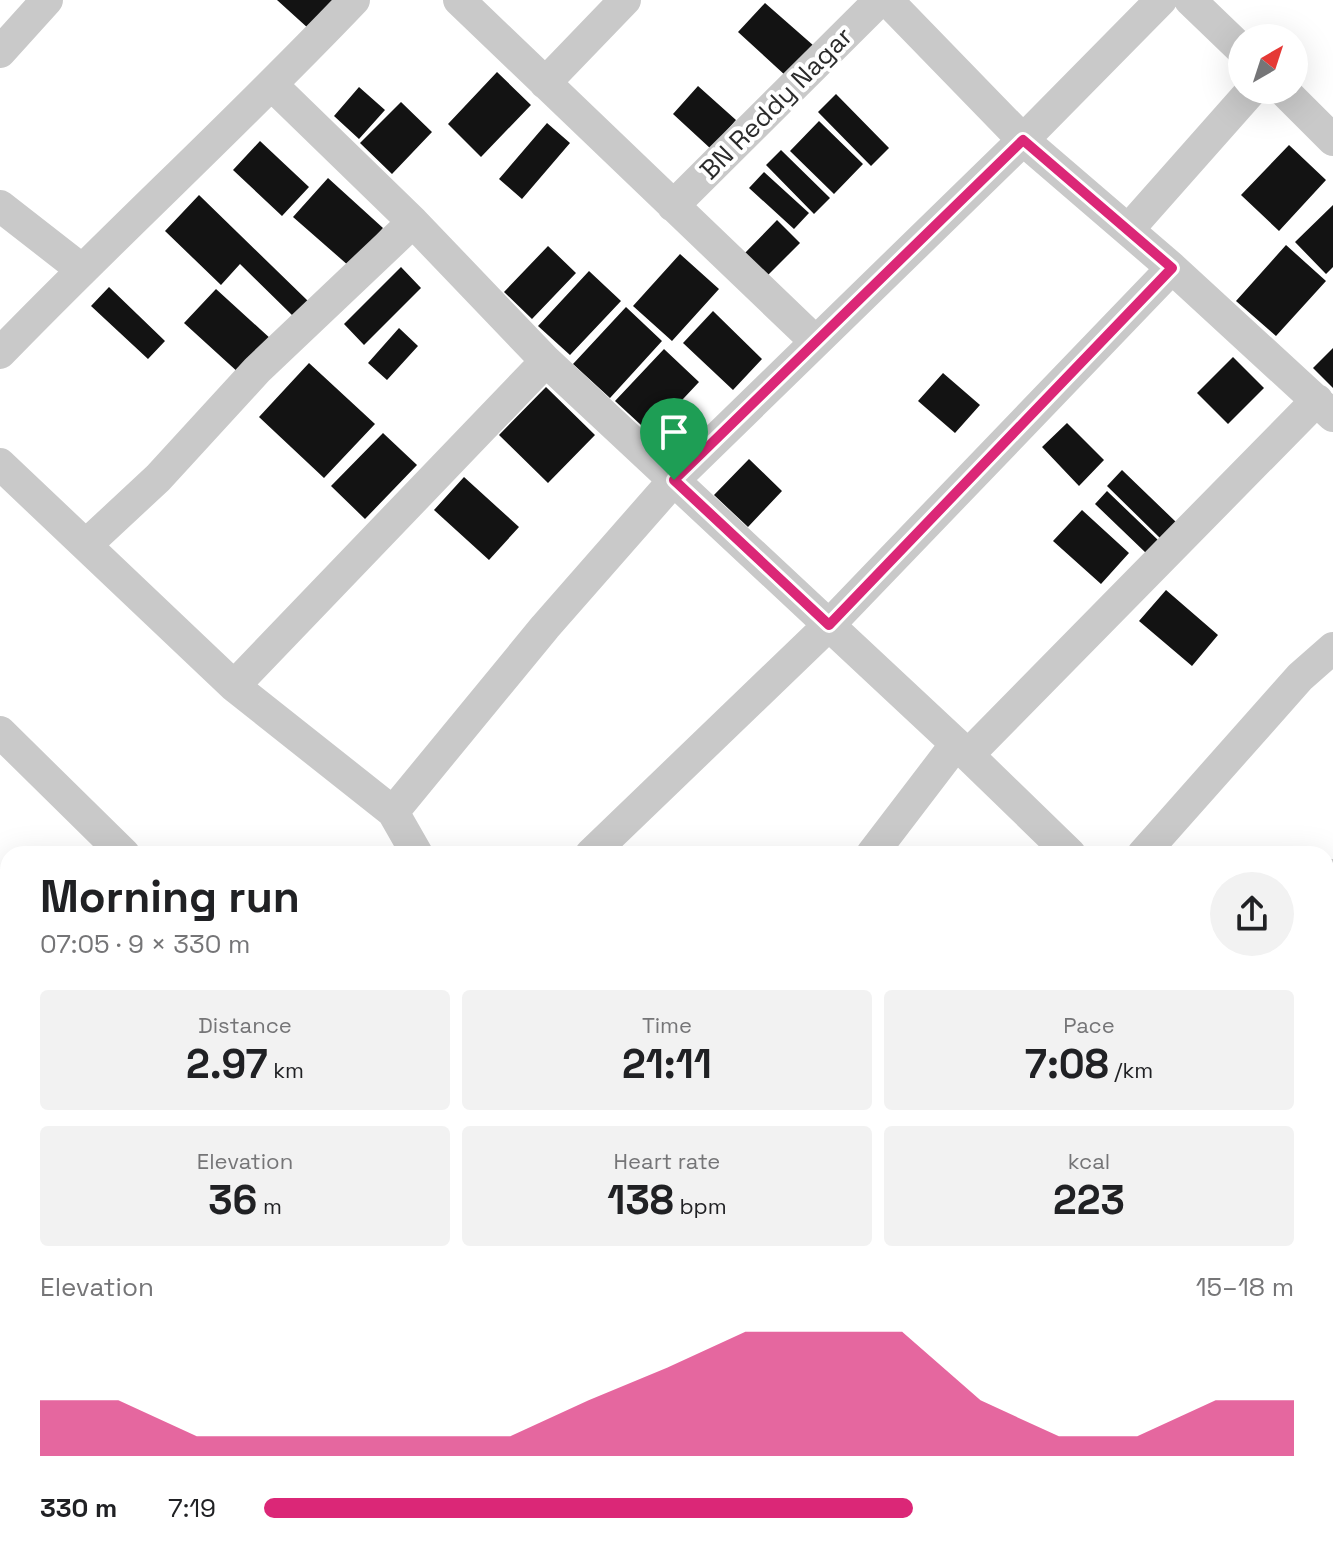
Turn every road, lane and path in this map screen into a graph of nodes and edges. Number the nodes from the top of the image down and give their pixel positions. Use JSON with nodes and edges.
{"nodes":[{"id":1,"x":47,"y":0,"type":"edge"},
{"id":2,"x":354,"y":0,"type":"edge"},
{"id":3,"x":459,"y":0,"type":"edge"},
{"id":4,"x":625,"y":0,"type":"edge"},
{"id":5,"x":880,"y":0,"type":"edge"},
{"id":6,"x":887,"y":0,"type":"edge"},
{"id":7,"x":1161,"y":0,"type":"edge"},
{"id":8,"x":1190,"y":0,"type":"edge"},
{"id":9,"x":1228,"y":37,"type":"edge"},
{"id":10,"x":0,"y":52,"type":"edge"},
{"id":11,"x":545,"y":83,"type":"junction"},
{"id":12,"x":273,"y":86,"type":"junction"},
{"id":13,"x":1240,"y":104,"type":"edge"},
{"id":14,"x":1297,"y":104,"type":"edge"},
{"id":15,"x":1023,"y":140,"type":"junction"},
{"id":16,"x":1333,"y":140,"type":"edge"},
{"id":17,"x":0,"y":206,"type":"edge"},
{"id":18,"x":673,"y":206,"type":"junction"},
{"id":19,"x":413,"y":222,"type":"junction"},
{"id":20,"x":1128,"y":230,"type":"junction"},
{"id":21,"x":1172,"y":268,"type":"junction"},
{"id":22,"x":81,"y":269,"type":"junction"},
{"id":23,"x":815,"y":341,"type":"junction"},
{"id":24,"x":0,"y":353,"type":"edge"},
{"id":25,"x":546,"y":361,"type":"junction"},
{"id":26,"x":1325,"y":408,"type":"edge"},
{"id":27,"x":0,"y":464,"type":"edge"},
{"id":28,"x":674,"y":480,"type":"junction"},
{"id":29,"x":86,"y":545,"type":"junction"},
{"id":30,"x":829,"y":625,"type":"junction"},
{"id":31,"x":1333,"y":648,"type":"edge"},
{"id":32,"x":234,"y":686,"type":"junction"},
{"id":33,"x":0,"y":732,"type":"edge"},
{"id":34,"x":962,"y":749,"type":"junction"},
{"id":35,"x":393,"y":812,"type":"junction"},
{"id":36,"x":116,"y":846,"type":"edge"},
{"id":37,"x":412,"y":846,"type":"edge"},
{"id":38,"x":599,"y":846,"type":"edge"},
{"id":39,"x":879,"y":846,"type":"edge"},
{"id":40,"x":1062,"y":846,"type":"edge"},
{"id":41,"x":1150,"y":846,"type":"edge"}],
"edges":[{"from":1,"to":10,"type":"street"},
{"from":2,"to":12,"type":"street"},
{"from":3,"to":11,"type":"street"},
{"from":4,"to":11,"type":"street"},
{"from":5,"to":18,"type":"street","name":"BN Reddy Nagar"},
{"from":6,"to":15,"type":"street"},
{"from":7,"to":15,"type":"street"},
{"from":8,"to":9,"type":"street"},
{"from":11,"to":18,"type":"street"},
{"from":12,"to":19,"type":"street"},
{"from":12,"to":22,"type":"street"},
{"from":13,"to":20,"type":"street"},
{"from":14,"to":16,"type":"street"},
{"from":15,"to":20,"type":"street"},
{"from":15,"to":23,"type":"street"},
{"from":17,"to":22,"type":"street"},
{"from":18,"to":23,"type":"street"},
{"from":19,"to":25,"type":"street"},
{"from":19,"to":29,"type":"street"},
{"from":20,"to":21,"type":"street"},
{"from":21,"to":26,"type":"street"},
{"from":21,"to":30,"type":"street"},
{"from":22,"to":24,"type":"street"},
{"from":23,"to":28,"type":"street"},
{"from":25,"to":28,"type":"street"},
{"from":25,"to":32,"type":"street"},
{"from":26,"to":34,"type":"street"},
{"from":27,"to":29,"type":"street"},
{"from":28,"to":30,"type":"street"},
{"from":28,"to":35,"type":"street"},
{"from":29,"to":32,"type":"street"},
{"from":30,"to":34,"type":"street"},
{"from":30,"to":38,"type":"street"},
{"from":31,"to":41,"type":"street"},
{"from":32,"to":35,"type":"street"},
{"from":33,"to":36,"type":"street"},
{"from":34,"to":39,"type":"street"},
{"from":34,"to":40,"type":"street"},
{"from":35,"to":37,"type":"street"}]}
